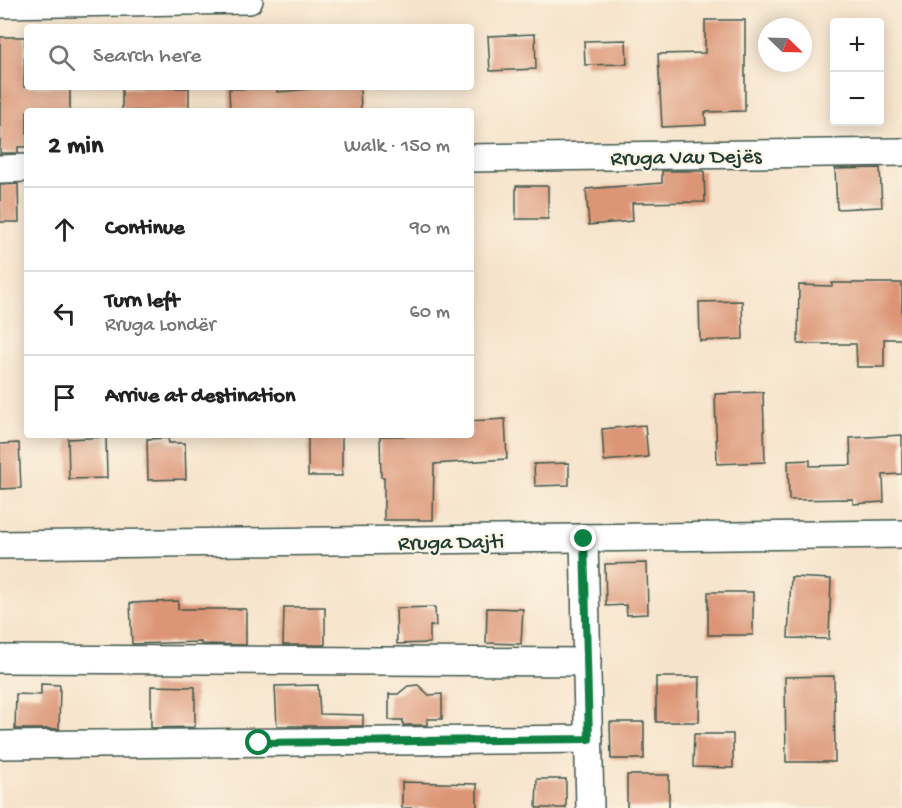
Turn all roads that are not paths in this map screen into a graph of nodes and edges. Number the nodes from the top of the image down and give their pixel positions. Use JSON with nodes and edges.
{"nodes":[{"id":1,"x":249,"y":0,"type":"edge"},
{"id":2,"x":0,"y":4,"type":"edge"},
{"id":3,"x":902,"y":152,"type":"edge"},
{"id":4,"x":474,"y":158,"type":"edge"},
{"id":5,"x":24,"y":168,"type":"edge"},
{"id":6,"x":0,"y":169,"type":"edge"},
{"id":7,"x":902,"y":534,"type":"edge"},
{"id":8,"x":584,"y":539,"type":"junction"},
{"id":9,"x":0,"y":545,"type":"edge"},
{"id":10,"x":0,"y":658,"type":"edge"},
{"id":11,"x":587,"y":662,"type":"junction"},
{"id":12,"x":589,"y":739,"type":"junction"},
{"id":13,"x":0,"y":745,"type":"edge"},
{"id":14,"x":590,"y":808,"type":"edge"}],
"edges":[{"from":1,"to":2,"type":"street"},
{"from":3,"to":4,"type":"street","name":"Rruga Vau Dejës"},
{"from":5,"to":6,"type":"street"},
{"from":7,"to":8,"type":"street","name":"Rruga Dajti"},
{"from":8,"to":9,"type":"street","name":"Rruga Dajti"},
{"from":8,"to":11,"type":"street"},
{"from":10,"to":11,"type":"street"},
{"from":11,"to":12,"type":"street"},
{"from":12,"to":13,"type":"street"},
{"from":12,"to":14,"type":"street"}]}
